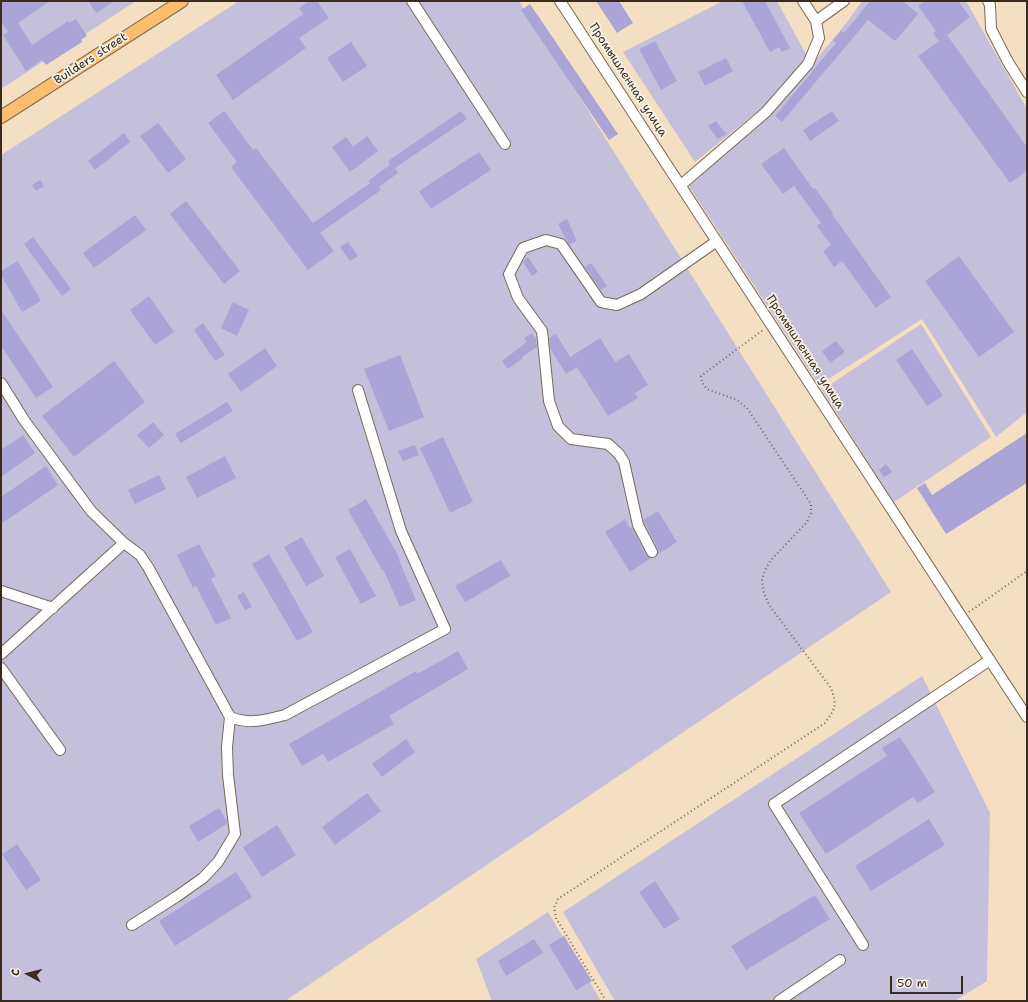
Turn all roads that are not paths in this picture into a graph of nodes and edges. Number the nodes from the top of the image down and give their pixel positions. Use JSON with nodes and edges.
{"nodes":[{"id":1,"x":182,"y":1,"type":"edge"},
{"id":2,"x":412,"y":1,"type":"edge"},
{"id":3,"x":560,"y":1,"type":"edge"},
{"id":4,"x":803,"y":1,"type":"edge"},
{"id":5,"x":844,"y":1,"type":"edge"},
{"id":6,"x":988,"y":1,"type":"edge"},
{"id":7,"x":816,"y":21,"type":"junction"},
{"id":8,"x":1027,"y":92,"type":"edge"},
{"id":9,"x":1,"y":116,"type":"edge"},
{"id":10,"x":505,"y":144,"type":"dead end"},
{"id":11,"x":681,"y":185,"type":"junction"},
{"id":12,"x":717,"y":241,"type":"junction"},
{"id":13,"x":1,"y":383,"type":"edge"},
{"id":14,"x":358,"y":390,"type":"dead end"},
{"id":15,"x":124,"y":543,"type":"junction"},
{"id":16,"x":652,"y":552,"type":"dead end"},
{"id":17,"x":1,"y":591,"type":"edge"},
{"id":18,"x":53,"y":608,"type":"junction"},
{"id":19,"x":1,"y":654,"type":"edge"},
{"id":20,"x":990,"y":660,"type":"junction"},
{"id":21,"x":1,"y":668,"type":"edge"},
{"id":22,"x":1027,"y":716,"type":"edge"},
{"id":23,"x":230,"y":717,"type":"junction"},
{"id":24,"x":60,"y":750,"type":"dead end"},
{"id":25,"x":132,"y":925,"type":"dead end"},
{"id":26,"x":863,"y":945,"type":"dead end"},
{"id":27,"x":840,"y":960,"type":"dead end"},
{"id":28,"x":779,"y":1001,"type":"edge"}],
"edges":[{"from":1,"to":9,"type":"main road","name":"Builders street"},
{"from":2,"to":10,"type":"street"},
{"from":3,"to":11,"type":"street","name":"Промышленная улица"},
{"from":4,"to":7,"type":"street"},
{"from":5,"to":7,"type":"street"},
{"from":6,"to":8,"type":"street"},
{"from":7,"to":11,"type":"street"},
{"from":11,"to":12,"type":"street","name":"Промышленная улица"},
{"from":12,"to":16,"type":"street"},
{"from":12,"to":20,"type":"street","name":"Промышленная улица"},
{"from":13,"to":15,"type":"street"},
{"from":14,"to":23,"type":"street"},
{"from":15,"to":18,"type":"street"},
{"from":15,"to":23,"type":"street"},
{"from":17,"to":18,"type":"street"},
{"from":18,"to":19,"type":"street"},
{"from":20,"to":22,"type":"street","name":"Промышленная улица"},
{"from":20,"to":26,"type":"street"},
{"from":21,"to":24,"type":"street"},
{"from":23,"to":25,"type":"street"},
{"from":27,"to":28,"type":"street"}]}
